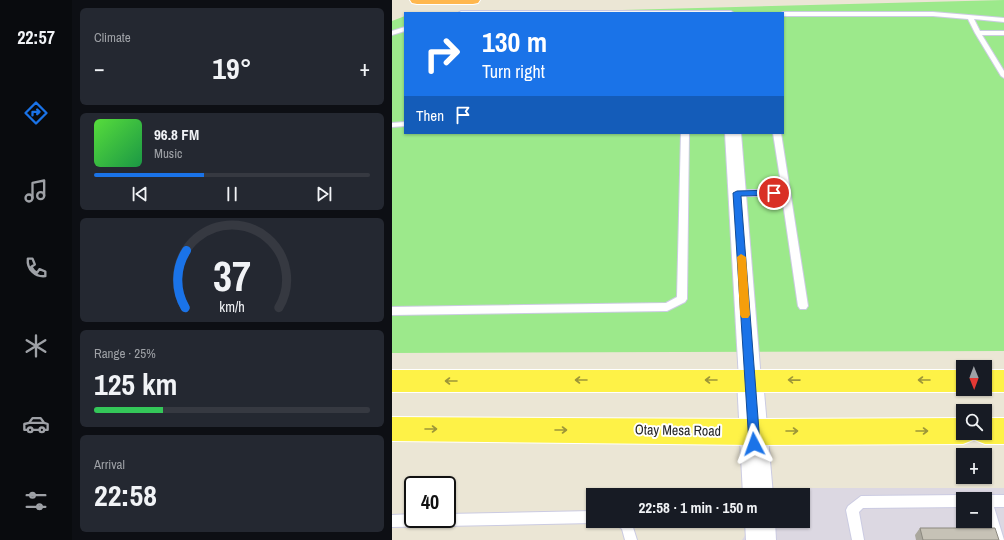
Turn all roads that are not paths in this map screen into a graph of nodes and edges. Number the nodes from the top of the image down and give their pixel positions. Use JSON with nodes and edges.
{"nodes":[{"id":1,"x":417,"y":0,"type":"edge"},
{"id":2,"x":449,"y":0,"type":"edge"},
{"id":3,"x":457,"y":0,"type":"edge"},
{"id":4,"x":473,"y":0,"type":"edge"},
{"id":5,"x":784,"y":14,"type":"edge"},
{"id":6,"x":971,"y":18,"type":"junction"},
{"id":7,"x":1004,"y":20,"type":"edge"},
{"id":8,"x":404,"y":29,"type":"edge"},
{"id":9,"x":392,"y":33,"type":"edge"},
{"id":10,"x":978,"y":34,"type":"junction"},
{"id":11,"x":1004,"y":34,"type":"edge"},
{"id":12,"x":1004,"y":76,"type":"edge"},
{"id":13,"x":404,"y":124,"type":"edge"},
{"id":14,"x":392,"y":125,"type":"edge"},
{"id":15,"x":686,"y":134,"type":"edge"},
{"id":16,"x":733,"y":134,"type":"edge"},
{"id":17,"x":777,"y":134,"type":"edge"},
{"id":18,"x":737,"y":193,"type":"junction"},
{"id":19,"x":786,"y":193,"type":"junction"},
{"id":20,"x":803,"y":306,"type":"dead end"},
{"id":21,"x":392,"y":311,"type":"edge"},
{"id":22,"x":750,"y":380,"type":"junction"},
{"id":23,"x":956,"y":380,"type":"edge"},
{"id":24,"x":392,"y":381,"type":"edge"},
{"id":25,"x":992,"y":381,"type":"edge"},
{"id":26,"x":1004,"y":381,"type":"edge"},
{"id":27,"x":392,"y":429,"type":"edge"},
{"id":28,"x":956,"y":431,"type":"edge"},
{"id":29,"x":992,"y":431,"type":"edge"},
{"id":30,"x":1004,"y":431,"type":"edge"},
{"id":31,"x":753,"y":432,"type":"junction"},
{"id":32,"x":757,"y":488,"type":"edge"},
{"id":33,"x":956,"y":501,"type":"edge"},
{"id":34,"x":992,"y":501,"type":"edge"},
{"id":35,"x":1004,"y":501,"type":"edge"},
{"id":36,"x":586,"y":517,"type":"edge"},
{"id":37,"x":392,"y":521,"type":"edge"},
{"id":38,"x":992,"y":522,"type":"edge"},
{"id":39,"x":628,"y":528,"type":"edge"},
{"id":40,"x":761,"y":528,"type":"edge"},
{"id":41,"x":631,"y":540,"type":"edge"},
{"id":42,"x":762,"y":540,"type":"edge"},
{"id":43,"x":858,"y":540,"type":"edge"},
{"id":44,"x":998,"y":540,"type":"edge"}],
"edges":[{"from":1,"to":3,"type":"highway"},
{"from":2,"to":3,"type":"highway"},
{"from":3,"to":4,"type":"highway"},
{"from":5,"to":6,"type":"lane"},
{"from":6,"to":7,"type":"lane"},
{"from":6,"to":10,"type":"lane"},
{"from":8,"to":9,"type":"lane"},
{"from":10,"to":11,"type":"lane"},
{"from":10,"to":12,"type":"lane"},
{"from":13,"to":14,"type":"lane"},
{"from":15,"to":21,"type":"lane"},
{"from":16,"to":18,"type":"street"},
{"from":17,"to":19,"type":"lane"},
{"from":18,"to":19,"type":"lane"},
{"from":18,"to":22,"type":"street"},
{"from":19,"to":20,"type":"lane"},
{"from":23,"to":22,"type":"main road","one_way":true},
{"from":22,"to":24,"type":"main road","one_way":true},
{"from":22,"to":31,"type":"street"},
{"from":25,"to":26,"type":"main road"},
{"from":27,"to":31,"type":"main road","name":"Otay Mesa Road","one_way":true},
{"from":31,"to":28,"type":"main road","name":"Otay Mesa Road","one_way":true},
{"from":29,"to":30,"type":"main road"},
{"from":31,"to":32,"type":"street"},
{"from":33,"to":43,"type":"lane"},
{"from":34,"to":35,"type":"lane"},
{"from":36,"to":37,"type":"lane"},
{"from":38,"to":44,"type":"lane"},
{"from":39,"to":41,"type":"lane"},
{"from":40,"to":42,"type":"street"}]}
